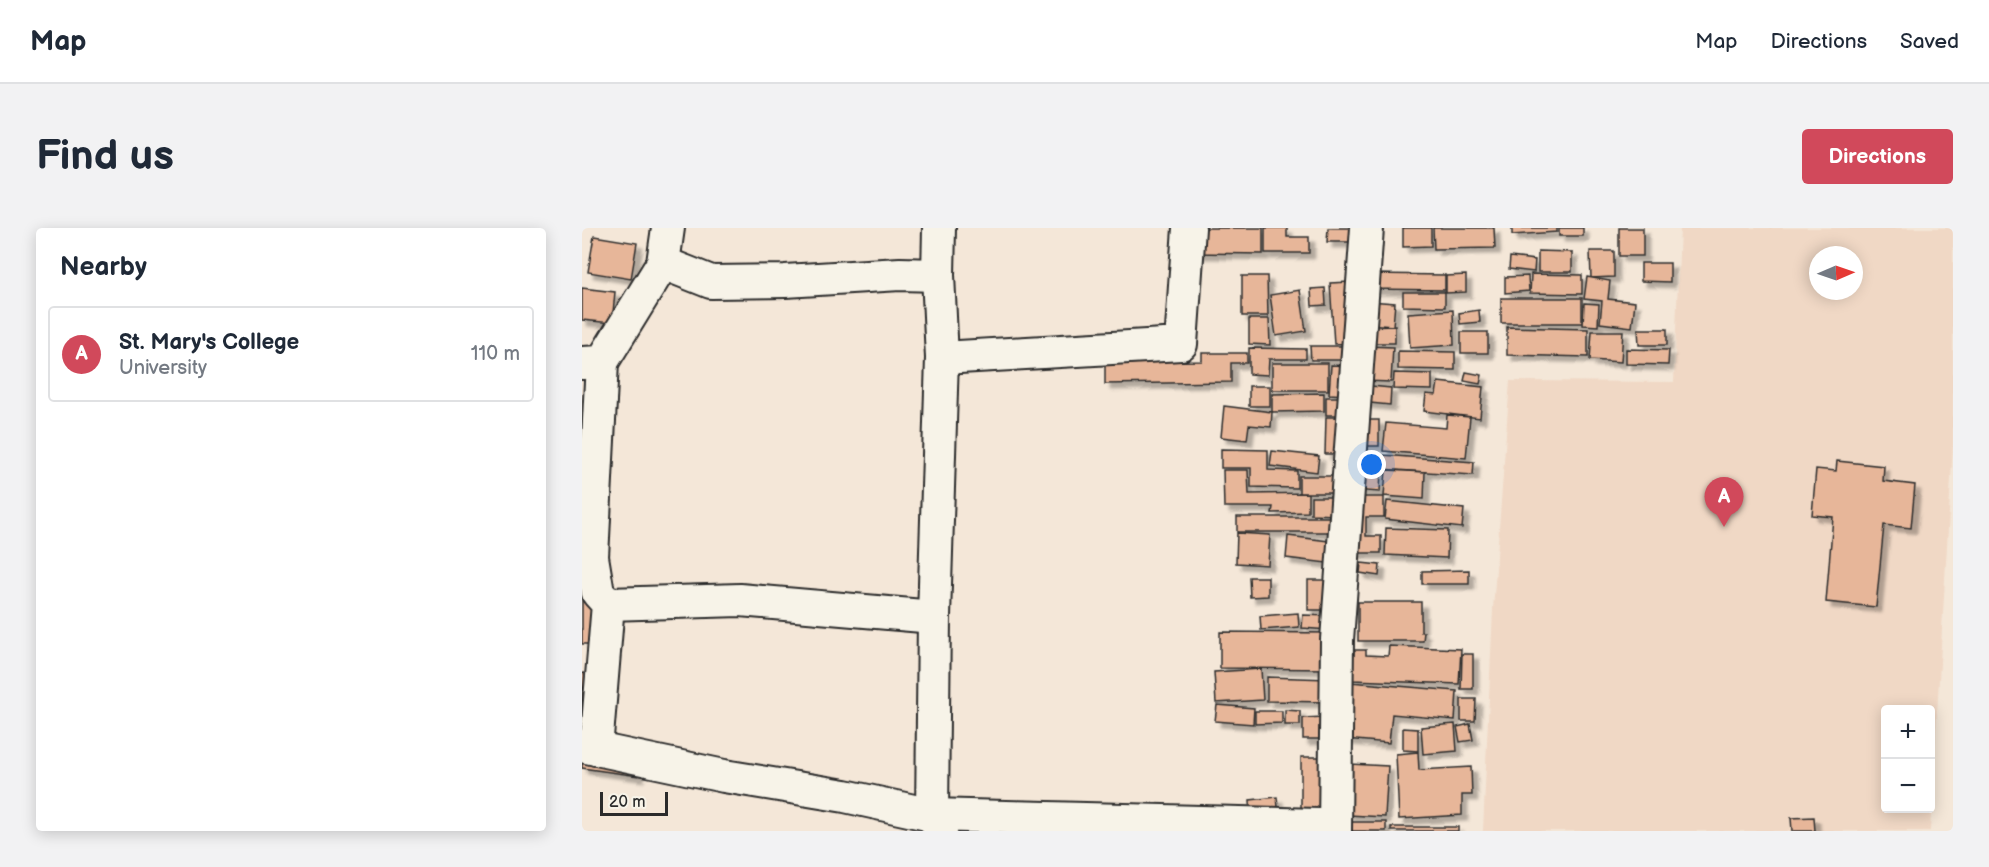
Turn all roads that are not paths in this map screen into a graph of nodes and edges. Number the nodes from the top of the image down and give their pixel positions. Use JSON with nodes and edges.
{"nodes":[{"id":1,"x":669,"y":228,"type":"edge"},
{"id":2,"x":939,"y":228,"type":"edge"},
{"id":3,"x":1189,"y":228,"type":"edge"},
{"id":4,"x":1367,"y":228,"type":"edge"},
{"id":5,"x":663,"y":263,"type":"junction"},
{"id":6,"x":938,"y":275,"type":"junction"},
{"id":7,"x":942,"y":358,"type":"junction"},
{"id":8,"x":592,"y":363,"type":"edge"},
{"id":9,"x":608,"y":604,"type":"junction"},
{"id":10,"x":934,"y":617,"type":"junction"},
{"id":11,"x":589,"y":747,"type":"edge"},
{"id":12,"x":937,"y":823,"type":"edge"},
{"id":13,"x":1335,"y":829,"type":"edge"}],
"edges":[{"from":1,"to":5,"type":"street"},
{"from":2,"to":6,"type":"street"},
{"from":3,"to":7,"type":"street"},
{"from":4,"to":13,"type":"street"},
{"from":5,"to":6,"type":"street"},
{"from":5,"to":8,"type":"street"},
{"from":6,"to":7,"type":"street"},
{"from":7,"to":10,"type":"street"},
{"from":8,"to":9,"type":"street"},
{"from":9,"to":10,"type":"street"},
{"from":9,"to":11,"type":"street"},
{"from":10,"to":12,"type":"street"},
{"from":11,"to":12,"type":"street"},
{"from":12,"to":13,"type":"street"}]}
